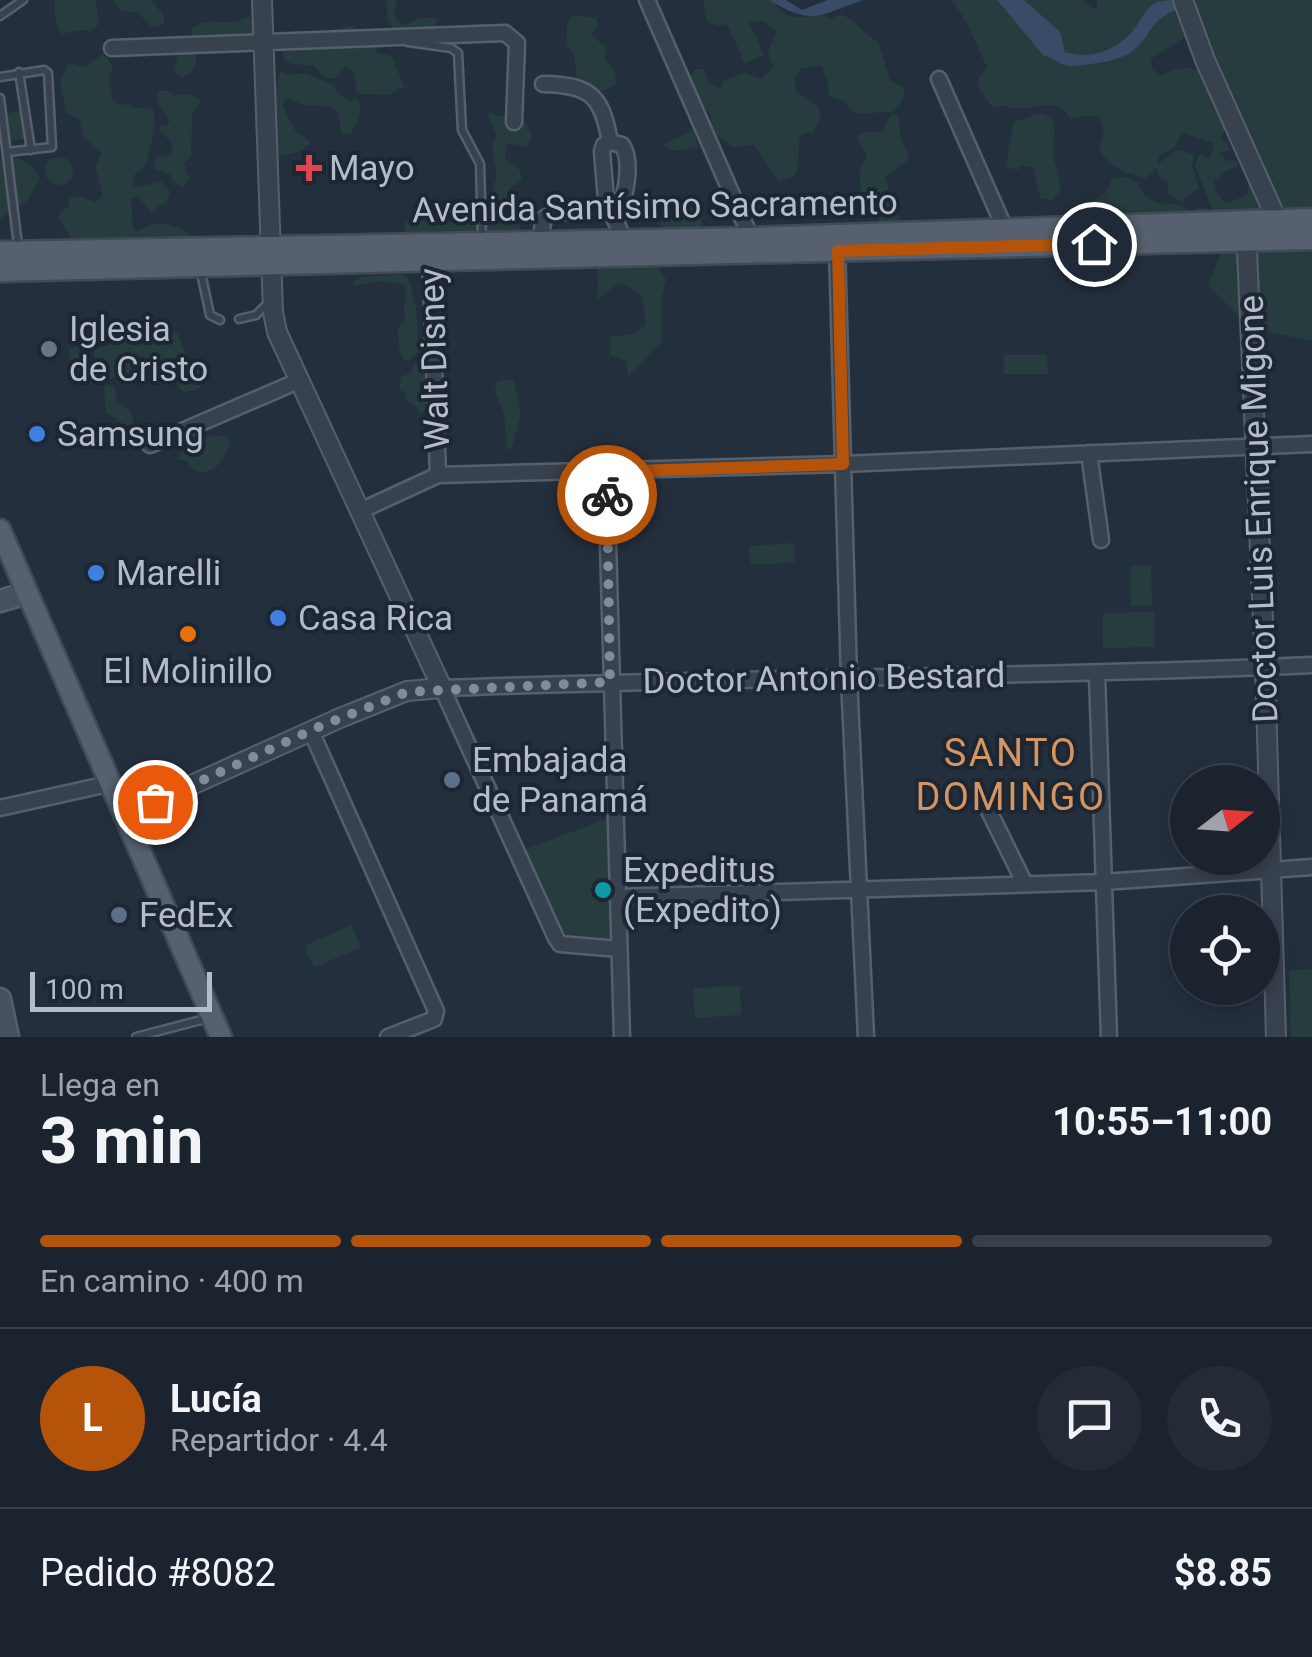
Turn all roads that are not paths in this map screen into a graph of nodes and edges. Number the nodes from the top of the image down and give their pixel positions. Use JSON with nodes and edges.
{"nodes":[{"id":1,"x":23,"y":0,"type":"edge"},
{"id":2,"x":262,"y":0,"type":"edge"},
{"id":3,"x":647,"y":0,"type":"edge"},
{"id":4,"x":1184,"y":4,"type":"edge"},
{"id":5,"x":0,"y":16,"type":"edge"},
{"id":6,"x":399,"y":37,"type":"junction"},
{"id":7,"x":264,"y":42,"type":"junction"},
{"id":8,"x":112,"y":48,"type":"dead end"},
{"id":9,"x":19,"y":72,"type":"junction"},
{"id":10,"x":0,"y":77,"type":"edge"},
{"id":11,"x":939,"y":79,"type":"dead end"},
{"id":12,"x":543,"y":84,"type":"dead end"},
{"id":13,"x":0,"y":98,"type":"edge"},
{"id":14,"x":514,"y":122,"type":"dead end"},
{"id":15,"x":610,"y":142,"type":"junction"},
{"id":16,"x":31,"y":151,"type":"junction"},
{"id":17,"x":7,"y":152,"type":"junction"},
{"id":18,"x":606,"y":200,"type":"junction"},
{"id":19,"x":1312,"y":219,"type":"edge"},
{"id":20,"x":1004,"y":229,"type":"junction"},
{"id":21,"x":1281,"y":230,"type":"junction"},
{"id":22,"x":1246,"y":231,"type":"junction"},
{"id":23,"x":751,"y":238,"type":"junction"},
{"id":24,"x":622,"y":239,"type":"junction"},
{"id":25,"x":1312,"y":239,"type":"edge"},
{"id":26,"x":541,"y":242,"type":"junction"},
{"id":27,"x":482,"y":243,"type":"junction"},
{"id":28,"x":837,"y":243,"type":"junction"},
{"id":29,"x":9,"y":252,"type":"edge"},
{"id":30,"x":430,"y":253,"type":"junction"},
{"id":31,"x":271,"y":256,"type":"junction"},
{"id":32,"x":200,"y":266,"type":"junction"},
{"id":33,"x":0,"y":271,"type":"edge"},
{"id":34,"x":273,"y":299,"type":"junction"},
{"id":35,"x":239,"y":319,"type":"dead end"},
{"id":36,"x":220,"y":320,"type":"dead end"},
{"id":37,"x":298,"y":381,"type":"junction"},
{"id":38,"x":150,"y":444,"type":"dead end"},
{"id":39,"x":1312,"y":444,"type":"edge"},
{"id":40,"x":1256,"y":446,"type":"junction"},
{"id":41,"x":1089,"y":453,"type":"junction"},
{"id":42,"x":843,"y":464,"type":"junction"},
{"id":43,"x":606,"y":472,"type":"junction"},
{"id":44,"x":438,"y":475,"type":"junction"},
{"id":45,"x":360,"y":511,"type":"junction"},
{"id":46,"x":0,"y":530,"type":"edge"},
{"id":47,"x":1101,"y":540,"type":"dead end"},
{"id":48,"x":11,"y":599,"type":"edge"},
{"id":49,"x":1312,"y":666,"type":"edge"},
{"id":50,"x":1265,"y":668,"type":"junction"},
{"id":51,"x":1097,"y":674,"type":"junction"},
{"id":52,"x":848,"y":679,"type":"junction"},
{"id":53,"x":610,"y":682,"type":"junction"},
{"id":54,"x":442,"y":688,"type":"junction"},
{"id":55,"x":311,"y":731,"type":"junction"},
{"id":56,"x":1268,"y":765,"type":"edge"},
{"id":57,"x":108,"y":784,"type":"junction"},
{"id":58,"x":985,"y":803,"type":"dead end"},
{"id":59,"x":0,"y":808,"type":"edge"},
{"id":60,"x":124,"y":816,"type":"junction"},
{"id":61,"x":1312,"y":866,"type":"edge"},
{"id":62,"x":1280,"y":868,"type":"edge"},
{"id":63,"x":1188,"y":875,"type":"edge"},
{"id":64,"x":1271,"y":875,"type":"edge"},
{"id":65,"x":1104,"y":882,"type":"junction"},
{"id":66,"x":1024,"y":884,"type":"junction"},
{"id":67,"x":859,"y":890,"type":"junction"},
{"id":68,"x":617,"y":897,"type":"junction"},
{"id":69,"x":619,"y":949,"type":"junction"},
{"id":70,"x":0,"y":999,"type":"edge"},
{"id":71,"x":201,"y":1020,"type":"dead end"},
{"id":72,"x":8,"y":1037,"type":"edge"},
{"id":73,"x":136,"y":1037,"type":"edge"},
{"id":74,"x":221,"y":1037,"type":"edge"},
{"id":75,"x":388,"y":1037,"type":"edge"},
{"id":76,"x":622,"y":1037,"type":"edge"},
{"id":77,"x":866,"y":1037,"type":"edge"},
{"id":78,"x":1109,"y":1037,"type":"edge"},
{"id":79,"x":1276,"y":1037,"type":"edge"}],
"edges":[{"from":1,"to":5,"type":"lane"},
{"from":2,"to":7,"type":"street"},
{"from":3,"to":23,"type":"street"},
{"from":4,"to":21,"type":"street"},
{"from":6,"to":7,"type":"street"},
{"from":6,"to":14,"type":"street"},
{"from":6,"to":27,"type":"lane"},
{"from":7,"to":8,"type":"street"},
{"from":7,"to":31,"type":"street"},
{"from":9,"to":10,"type":"lane"},
{"from":9,"to":16,"type":"lane"},
{"from":9,"to":16,"type":"lane"},
{"from":11,"to":20,"type":"street"},
{"from":12,"to":15,"type":"street"},
{"from":13,"to":17,"type":"lane"},
{"from":15,"to":18,"type":"street"},
{"from":15,"to":24,"type":"street"},
{"from":16,"to":17,"type":"lane"},
{"from":17,"to":29,"type":"lane"},
{"from":18,"to":24,"type":"street"},
{"from":18,"to":26,"type":"street"},
{"from":19,"to":21,"type":"main road","name":"Avenida Santísimo Sacramento"},
{"from":20,"to":22,"type":"main road","name":"Avenida Santísimo Sacramento"},
{"from":20,"to":28,"type":"main road","name":"Avenida Santísimo Sacramento"},
{"from":21,"to":22,"type":"main road","name":"Avenida Santísimo Sacramento"},
{"from":21,"to":25,"type":"main road","name":"Avenida Santísimo Sacramento"},
{"from":22,"to":28,"type":"main road","name":"Avenida Santísimo Sacramento"},
{"from":22,"to":40,"type":"street","name":"Doctor Luis Enrique Migone"},
{"from":23,"to":24,"type":"main road","name":"Avenida Santísimo Sacramento"},
{"from":23,"to":28,"type":"main road","name":"Avenida Santísimo Sacramento"},
{"from":24,"to":26,"type":"main road","name":"Avenida Santísimo Sacramento"},
{"from":24,"to":28,"type":"main road","name":"Avenida Santísimo Sacramento"},
{"from":24,"to":30,"type":"main road","name":"Avenida Santísimo Sacramento"},
{"from":26,"to":27,"type":"main road","name":"Avenida Santísimo Sacramento"},
{"from":27,"to":30,"type":"main road","name":"Avenida Santísimo Sacramento"},
{"from":28,"to":42,"type":"street"},
{"from":29,"to":31,"type":"main road","name":"Avenida Santísimo Sacramento"},
{"from":30,"to":31,"type":"main road","name":"Avenida Santísimo Sacramento"},
{"from":30,"to":44,"type":"street","name":"Walt Disney"},
{"from":31,"to":32,"type":"main road","name":"Avenida Santísimo Sacramento"},
{"from":31,"to":34,"type":"street"},
{"from":32,"to":33,"type":"main road","name":"Avenida Santísimo Sacramento"},
{"from":32,"to":36,"type":"lane"},
{"from":34,"to":35,"type":"lane"},
{"from":34,"to":37,"type":"street"},
{"from":37,"to":38,"type":"street"},
{"from":37,"to":45,"type":"street"},
{"from":39,"to":40,"type":"street"},
{"from":40,"to":41,"type":"street"},
{"from":40,"to":50,"type":"street","name":"Doctor Luis Enrique Migone"},
{"from":41,"to":42,"type":"street"},
{"from":41,"to":47,"type":"street"},
{"from":42,"to":43,"type":"street"},
{"from":42,"to":52,"type":"street"},
{"from":43,"to":44,"type":"street"},
{"from":43,"to":53,"type":"street"},
{"from":44,"to":45,"type":"street"},
{"from":45,"to":54,"type":"street"},
{"from":46,"to":48,"type":"main road"},
{"from":48,"to":57,"type":"main road"},
{"from":49,"to":50,"type":"street","name":"Doctor Antonio Bestard"},
{"from":50,"to":51,"type":"street","name":"Doctor Antonio Bestard"},
{"from":50,"to":56,"type":"street","name":"Doctor Luis Enrique Migone"},
{"from":51,"to":52,"type":"street","name":"Doctor Antonio Bestard"},
{"from":51,"to":65,"type":"street"},
{"from":52,"to":53,"type":"street","name":"Doctor Antonio Bestard"},
{"from":52,"to":67,"type":"street"},
{"from":53,"to":54,"type":"street","name":"Doctor Antonio Bestard"},
{"from":53,"to":68,"type":"street"},
{"from":54,"to":55,"type":"street","name":"Doctor Antonio Bestard"},
{"from":54,"to":69,"type":"street"},
{"from":55,"to":60,"type":"street","name":"Doctor Antonio Bestard"},
{"from":55,"to":75,"type":"street"},
{"from":57,"to":59,"type":"street"},
{"from":57,"to":60,"type":"main road"},
{"from":58,"to":66,"type":"street"},
{"from":60,"to":74,"type":"main road"},
{"from":61,"to":62,"type":"street"},
{"from":63,"to":65,"type":"street"},
{"from":64,"to":79,"type":"street","name":"Doctor Luis Enrique Migone"},
{"from":65,"to":66,"type":"street"},
{"from":65,"to":78,"type":"street"},
{"from":66,"to":67,"type":"street"},
{"from":67,"to":68,"type":"street"},
{"from":67,"to":77,"type":"street"},
{"from":68,"to":69,"type":"street"},
{"from":69,"to":76,"type":"street"},
{"from":70,"to":72,"type":"main road"},
{"from":71,"to":73,"type":"lane"}]}
